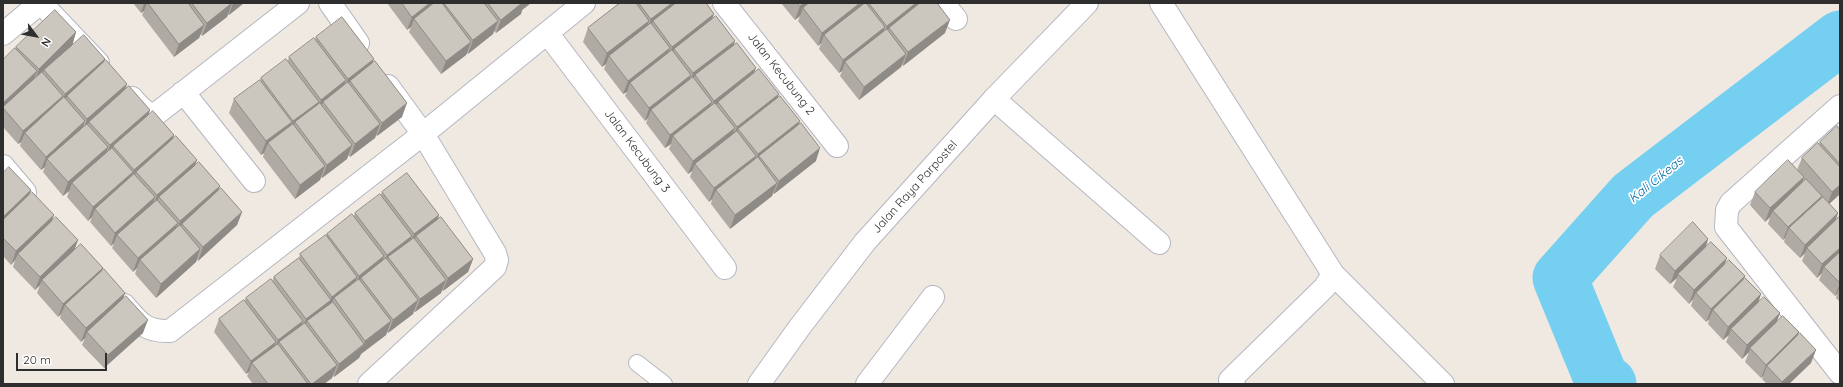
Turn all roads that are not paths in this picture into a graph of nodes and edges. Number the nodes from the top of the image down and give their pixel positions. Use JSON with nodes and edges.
{"nodes":[{"id":1,"x":40,"y":3,"type":"edge"},
{"id":2,"x":298,"y":3,"type":"edge"},
{"id":3,"x":330,"y":3,"type":"edge"},
{"id":4,"x":584,"y":3,"type":"edge"},
{"id":5,"x":724,"y":3,"type":"edge"},
{"id":6,"x":1087,"y":3,"type":"edge"},
{"id":7,"x":1161,"y":3,"type":"edge"},
{"id":8,"x":3,"y":34,"type":"edge"},
{"id":9,"x":548,"y":34,"type":"junction"},
{"id":10,"x":182,"y":93,"type":"junction"},
{"id":11,"x":994,"y":99,"type":"junction"},
{"id":12,"x":1840,"y":106,"type":"edge"},
{"id":13,"x":423,"y":134,"type":"junction"},
{"id":14,"x":837,"y":146,"type":"dead end"},
{"id":15,"x":3,"y":166,"type":"edge"},
{"id":16,"x":254,"y":181,"type":"dead end"},
{"id":17,"x":39,"y":208,"type":"edge"},
{"id":18,"x":1159,"y":243,"type":"dead end"},
{"id":19,"x":725,"y":268,"type":"dead end"},
{"id":20,"x":1333,"y":274,"type":"junction"},
{"id":21,"x":112,"y":291,"type":"edge"},
{"id":22,"x":932,"y":297,"type":"dead end"},
{"id":23,"x":637,"y":363,"type":"dead end"},
{"id":24,"x":1840,"y":373,"type":"edge"},
{"id":25,"x":369,"y":384,"type":"edge"},
{"id":26,"x":664,"y":384,"type":"edge"},
{"id":27,"x":759,"y":384,"type":"edge"},
{"id":28,"x":867,"y":384,"type":"edge"},
{"id":29,"x":1234,"y":384,"type":"edge"},
{"id":30,"x":1443,"y":384,"type":"edge"}],
"edges":[{"from":1,"to":8,"type":"street"},
{"from":1,"to":10,"type":"street"},
{"from":2,"to":10,"type":"street"},
{"from":3,"to":13,"type":"street"},
{"from":4,"to":9,"type":"street"},
{"from":5,"to":14,"type":"street","name":"Jalan Kecubung 2"},
{"from":6,"to":11,"type":"street","name":"Jalan Raya Parpostel"},
{"from":7,"to":20,"type":"street"},
{"from":9,"to":13,"type":"street"},
{"from":9,"to":19,"type":"street","name":"Jalan Kecubung 3"},
{"from":10,"to":16,"type":"street"},
{"from":11,"to":18,"type":"street"},
{"from":11,"to":27,"type":"street","name":"Jalan Raya Parpostel"},
{"from":12,"to":24,"type":"street"},
{"from":13,"to":21,"type":"street"},
{"from":13,"to":25,"type":"street"},
{"from":15,"to":17,"type":"street"},
{"from":20,"to":29,"type":"street"},
{"from":20,"to":30,"type":"street"},
{"from":22,"to":28,"type":"street"},
{"from":23,"to":26,"type":"lane"}]}
